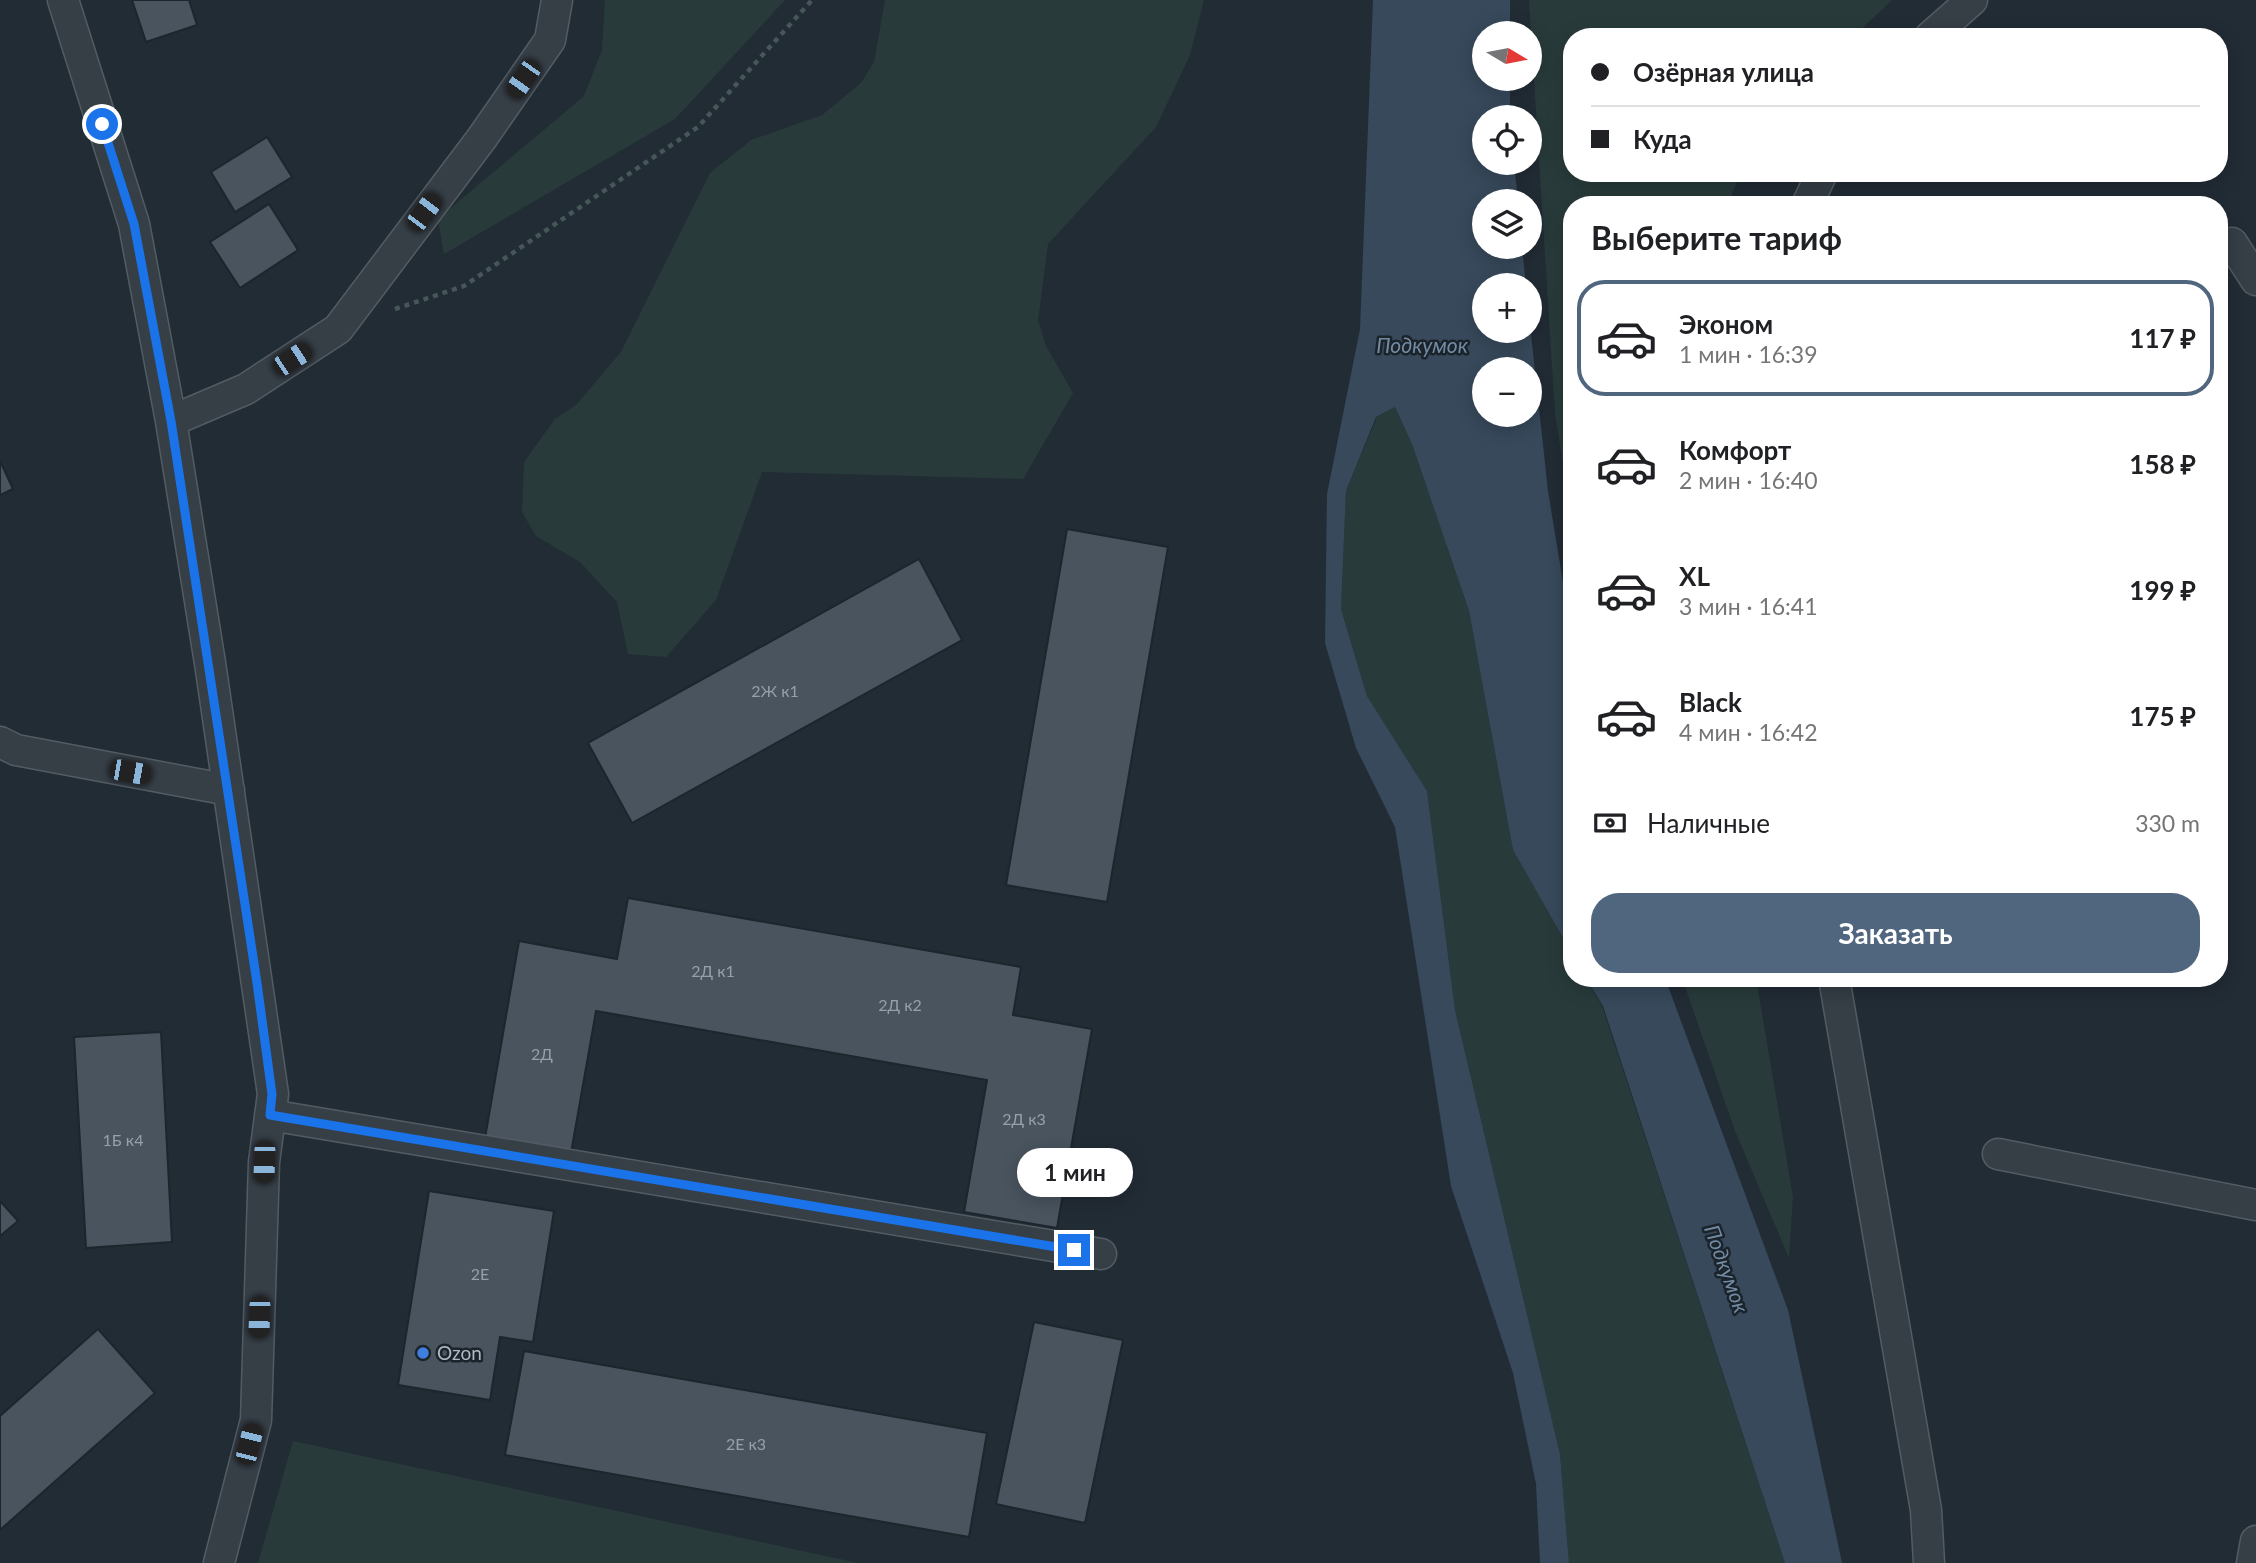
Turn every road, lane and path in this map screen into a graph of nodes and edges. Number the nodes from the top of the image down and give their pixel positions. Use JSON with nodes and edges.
{"nodes":[{"id":1,"x":63,"y":0,"type":"edge"},
{"id":2,"x":557,"y":0,"type":"edge"},
{"id":3,"x":812,"y":0,"type":"edge"},
{"id":4,"x":1972,"y":0,"type":"edge"},
{"id":5,"x":1940,"y":28,"type":"edge"},
{"id":6,"x":2232,"y":243,"type":"dead end"},
{"id":7,"x":2256,"y":280,"type":"edge"},
{"id":8,"x":388,"y":312,"type":"dead end"},
{"id":9,"x":171,"y":421,"type":"junction"},
{"id":10,"x":0,"y":741,"type":"edge"},
{"id":11,"x":229,"y":790,"type":"junction"},
{"id":12,"x":1836,"y":987,"type":"edge"},
{"id":13,"x":270,"y":1115,"type":"junction"},
{"id":14,"x":1998,"y":1154,"type":"dead end"},
{"id":15,"x":2256,"y":1205,"type":"edge"},
{"id":16,"x":1101,"y":1254,"type":"dead end"},
{"id":17,"x":2256,"y":1541,"type":"edge"},
{"id":18,"x":219,"y":1563,"type":"edge"},
{"id":19,"x":1928,"y":1563,"type":"edge"},
{"id":20,"x":2252,"y":1563,"type":"edge"}],
"edges":[{"from":1,"to":9,"type":"street"},
{"from":2,"to":9,"type":"street"},
{"from":3,"to":8,"type":"path"},
{"from":4,"to":5,"type":"street"},
{"from":6,"to":7,"type":"street"},
{"from":9,"to":11,"type":"street"},
{"from":10,"to":11,"type":"street"},
{"from":11,"to":13,"type":"street"},
{"from":12,"to":19,"type":"street"},
{"from":13,"to":16,"type":"street"},
{"from":13,"to":18,"type":"street"},
{"from":14,"to":15,"type":"street"},
{"from":17,"to":20,"type":"street"}]}
